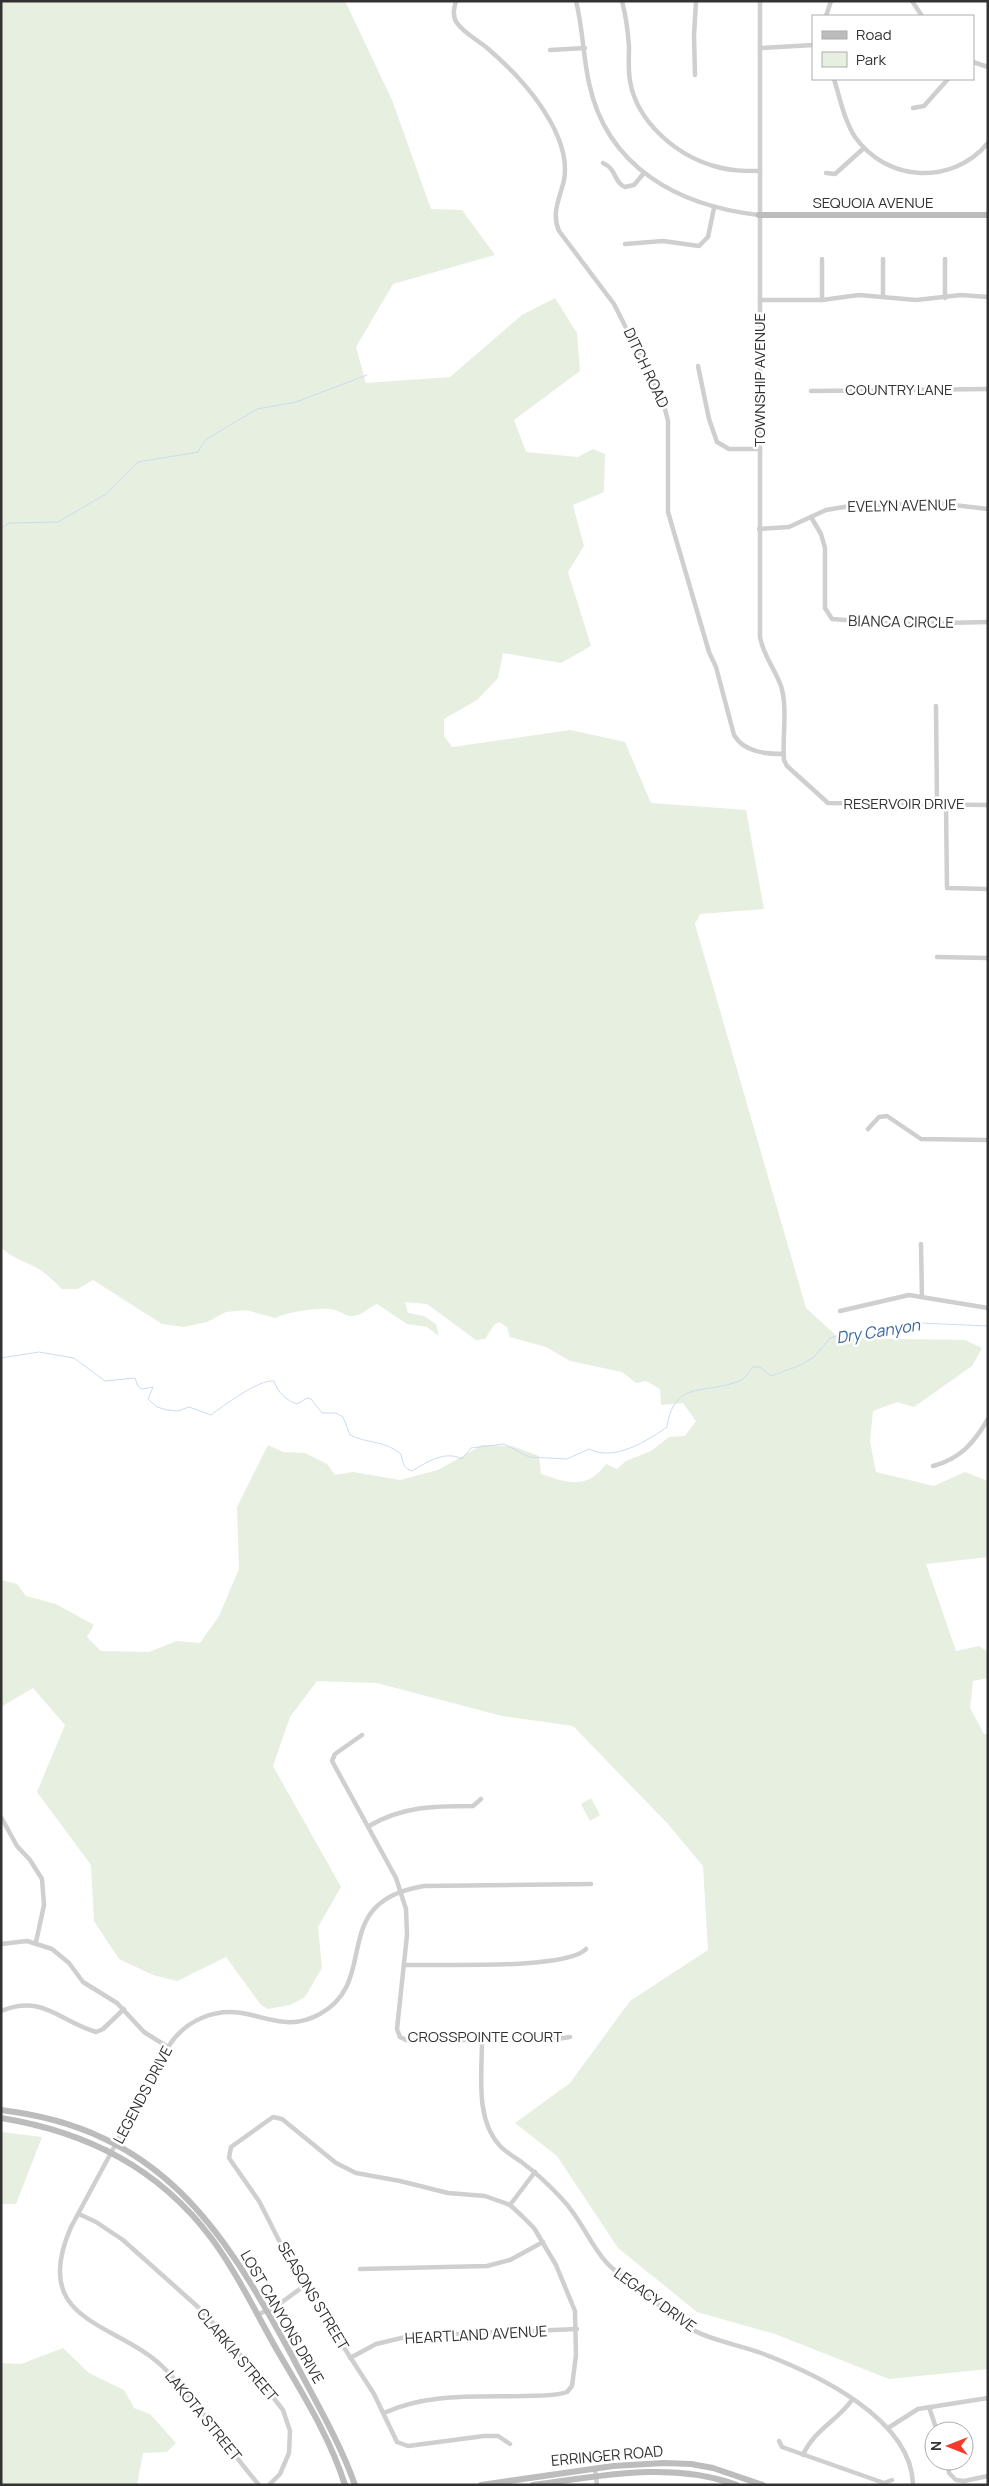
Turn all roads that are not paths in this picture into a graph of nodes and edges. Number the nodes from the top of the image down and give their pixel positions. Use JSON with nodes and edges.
{"nodes":[{"id":1,"x":456,"y":1,"type":"edge"},
{"id":2,"x":576,"y":1,"type":"edge"},
{"id":3,"x":622,"y":1,"type":"edge"},
{"id":4,"x":696,"y":1,"type":"edge"},
{"id":5,"x":760,"y":1,"type":"edge"},
{"id":6,"x":831,"y":1,"type":"edge"},
{"id":7,"x":912,"y":1,"type":"edge"},
{"id":8,"x":826,"y":15,"type":"edge"},
{"id":9,"x":921,"y":15,"type":"edge"},
{"id":10,"x":812,"y":45,"type":"edge"},
{"id":11,"x":585,"y":48,"type":"junction"},
{"id":12,"x":760,"y":48,"type":"junction"},
{"id":13,"x":550,"y":50,"type":"dead end"},
{"id":14,"x":974,"y":62,"type":"edge"},
{"id":15,"x":988,"y":67,"type":"edge"},
{"id":16,"x":695,"y":75,"type":"dead end"},
{"id":17,"x":834,"y":80,"type":"edge"},
{"id":18,"x":947,"y":80,"type":"edge"},
{"id":19,"x":913,"y":108,"type":"dead end"},
{"id":20,"x":988,"y":143,"type":"edge"},
{"id":21,"x":864,"y":148,"type":"junction"},
{"id":22,"x":603,"y":163,"type":"dead end"},
{"id":23,"x":760,"y":171,"type":"junction"},
{"id":24,"x":644,"y":173,"type":"junction"},
{"id":25,"x":826,"y":173,"type":"dead end"},
{"id":26,"x":714,"y":208,"type":"junction"},
{"id":27,"x":759,"y":215,"type":"junction"},
{"id":28,"x":988,"y":215,"type":"edge"},
{"id":29,"x":625,"y":244,"type":"dead end"},
{"id":30,"x":822,"y":259,"type":"dead end"},
{"id":31,"x":883,"y":259,"type":"dead end"},
{"id":32,"x":945,"y":259,"type":"dead end"},
{"id":33,"x":883,"y":297,"type":"junction"},
{"id":34,"x":988,"y":297,"type":"edge"},
{"id":35,"x":944,"y":298,"type":"junction"},
{"id":36,"x":760,"y":300,"type":"junction"},
{"id":37,"x":822,"y":300,"type":"junction"},
{"id":38,"x":698,"y":366,"type":"dead end"},
{"id":39,"x":988,"y":389,"type":"edge"},
{"id":40,"x":810,"y":391,"type":"dead end"},
{"id":41,"x":760,"y":449,"type":"junction"},
{"id":42,"x":988,"y":509,"type":"edge"},
{"id":43,"x":811,"y":518,"type":"junction"},
{"id":44,"x":760,"y":529,"type":"junction"},
{"id":45,"x":988,"y":622,"type":"edge"},
{"id":46,"x":936,"y":706,"type":"dead end"},
{"id":47,"x":784,"y":754,"type":"junction"},
{"id":48,"x":936,"y":804,"type":"junction"},
{"id":49,"x":946,"y":804,"type":"junction"},
{"id":50,"x":988,"y":805,"type":"edge"},
{"id":51,"x":988,"y":889,"type":"edge"},
{"id":52,"x":937,"y":957,"type":"dead end"},
{"id":53,"x":988,"y":958,"type":"edge"},
{"id":54,"x":868,"y":1129,"type":"dead end"},
{"id":55,"x":988,"y":1140,"type":"edge"},
{"id":56,"x":921,"y":1244,"type":"dead end"},
{"id":57,"x":922,"y":1297,"type":"junction"},
{"id":58,"x":988,"y":1308,"type":"edge"},
{"id":59,"x":840,"y":1311,"type":"dead end"},
{"id":60,"x":988,"y":1419,"type":"edge"},
{"id":61,"x":933,"y":1466,"type":"dead end"},
{"id":62,"x":362,"y":1735,"type":"dead end"},
{"id":63,"x":481,"y":1799,"type":"dead end"},
{"id":64,"x":1,"y":1817,"type":"edge"},
{"id":65,"x":369,"y":1826,"type":"junction"},
{"id":66,"x":590,"y":1884,"type":"dead end"},
{"id":67,"x":401,"y":1892,"type":"junction"},
{"id":68,"x":36,"y":1942,"type":"junction"},
{"id":69,"x":1,"y":1944,"type":"edge"},
{"id":70,"x":586,"y":1950,"type":"dead end"},
{"id":71,"x":404,"y":1965,"type":"junction"},
{"id":72,"x":124,"y":2009,"type":"junction"},
{"id":73,"x":1,"y":2012,"type":"edge"},
{"id":74,"x":570,"y":2037,"type":"dead end"},
{"id":75,"x":482,"y":2040,"type":"junction"},
{"id":76,"x":168,"y":2047,"type":"junction"},
{"id":77,"x":1,"y":2110,"type":"edge"},
{"id":78,"x":1,"y":2118,"type":"edge"},
{"id":79,"x":117,"y":2144,"type":"junction"},
{"id":80,"x":112,"y":2154,"type":"junction"},
{"id":81,"x":535,"y":2172,"type":"junction"},
{"id":82,"x":510,"y":2205,"type":"junction"},
{"id":83,"x":79,"y":2214,"type":"junction"},
{"id":84,"x":543,"y":2242,"type":"junction"},
{"id":85,"x":360,"y":2269,"type":"dead end"},
{"id":86,"x":60,"y":2272,"type":"joint"},
{"id":87,"x":304,"y":2286,"type":"junction"},
{"id":88,"x":267,"y":2310,"type":"junction"},
{"id":89,"x":257,"y":2315,"type":"junction"},
{"id":90,"x":576,"y":2330,"type":"junction"},
{"id":91,"x":350,"y":2358,"type":"junction"},
{"id":92,"x":988,"y":2398,"type":"edge"},
{"id":93,"x":852,"y":2400,"type":"junction"},
{"id":94,"x":929,"y":2407,"type":"junction"},
{"id":95,"x":384,"y":2413,"type":"junction"},
{"id":96,"x":934,"y":2421,"type":"edge"},
{"id":97,"x":888,"y":2428,"type":"junction"},
{"id":98,"x":780,"y":2441,"type":"dead end"},
{"id":99,"x":510,"y":2444,"type":"dead end"},
{"id":100,"x":803,"y":2454,"type":"junction"},
{"id":101,"x":595,"y":2469,"type":"junction"},
{"id":102,"x":950,"y":2471,"type":"edge"},
{"id":103,"x":988,"y":2476,"type":"edge"},
{"id":104,"x":596,"y":2477,"type":"junction"},
{"id":105,"x":892,"y":2480,"type":"dead end"},
{"id":106,"x":259,"y":2485,"type":"edge"},
{"id":107,"x":269,"y":2485,"type":"edge"},
{"id":108,"x":345,"y":2485,"type":"edge"},
{"id":109,"x":355,"y":2485,"type":"edge"},
{"id":110,"x":481,"y":2485,"type":"edge"},
{"id":111,"x":533,"y":2485,"type":"edge"},
{"id":112,"x":597,"y":2485,"type":"edge"},
{"id":113,"x":738,"y":2485,"type":"edge"},
{"id":114,"x":763,"y":2485,"type":"edge"},
{"id":115,"x":913,"y":2485,"type":"edge"}],
"edges":[{"from":1,"to":47,"type":"street","name":"DITCH ROAD"},
{"from":2,"to":11,"type":"street"},
{"from":3,"to":23,"type":"street"},
{"from":4,"to":16,"type":"street"},
{"from":5,"to":12,"type":"street","name":"TOWNSHIP AVENUE"},
{"from":6,"to":8,"type":"street"},
{"from":7,"to":9,"type":"street"},
{"from":10,"to":12,"type":"street"},
{"from":11,"to":13,"type":"street"},
{"from":11,"to":24,"type":"street"},
{"from":12,"to":23,"type":"street","name":"TOWNSHIP AVENUE"},
{"from":14,"to":15,"type":"street"},
{"from":17,"to":21,"type":"street"},
{"from":18,"to":19,"type":"street"},
{"from":20,"to":21,"type":"street"},
{"from":21,"to":25,"type":"street"},
{"from":22,"to":24,"type":"street"},
{"from":23,"to":27,"type":"street","name":"TOWNSHIP AVENUE"},
{"from":24,"to":26,"type":"street"},
{"from":26,"to":27,"type":"street"},
{"from":26,"to":29,"type":"street"},
{"from":27,"to":28,"type":"street","name":"SEQUOIA AVENUE"},
{"from":27,"to":36,"type":"street","name":"TOWNSHIP AVENUE"},
{"from":30,"to":37,"type":"street"},
{"from":31,"to":33,"type":"street"},
{"from":32,"to":35,"type":"street"},
{"from":33,"to":35,"type":"street"},
{"from":33,"to":37,"type":"street"},
{"from":34,"to":35,"type":"street"},
{"from":36,"to":37,"type":"street"},
{"from":36,"to":41,"type":"street","name":"TOWNSHIP AVENUE"},
{"from":38,"to":41,"type":"street"},
{"from":39,"to":40,"type":"street","name":"COUNTRY LANE"},
{"from":41,"to":44,"type":"street","name":"TOWNSHIP AVENUE"},
{"from":42,"to":43,"type":"street","name":"EVELYN AVENUE"},
{"from":43,"to":44,"type":"street","name":"EVELYN AVENUE"},
{"from":43,"to":45,"type":"street","name":"BIANCA CIRCLE"},
{"from":44,"to":47,"type":"street","name":"TOWNSHIP AVENUE"},
{"from":46,"to":48,"type":"street"},
{"from":47,"to":48,"type":"street","name":"RESERVOIR DRIVE"},
{"from":48,"to":49,"type":"street","name":"RESERVOIR DRIVE"},
{"from":49,"to":50,"type":"street","name":"RESERVOIR DRIVE"},
{"from":49,"to":51,"type":"street"},
{"from":52,"to":53,"type":"street"},
{"from":54,"to":55,"type":"street"},
{"from":56,"to":57,"type":"street"},
{"from":57,"to":58,"type":"street"},
{"from":57,"to":59,"type":"street"},
{"from":60,"to":61,"type":"street"},
{"from":62,"to":65,"type":"street"},
{"from":63,"to":65,"type":"street"},
{"from":64,"to":68,"type":"street"},
{"from":65,"to":67,"type":"street"},
{"from":66,"to":67,"type":"street","name":"LEGENDS DRIVE"},
{"from":67,"to":71,"type":"street"},
{"from":67,"to":76,"type":"street","name":"LEGENDS DRIVE"},
{"from":68,"to":69,"type":"street"},
{"from":68,"to":72,"type":"street"},
{"from":70,"to":71,"type":"street"},
{"from":71,"to":75,"type":"street","name":"CROSSPOINTE COURT"},
{"from":72,"to":73,"type":"street"},
{"from":72,"to":76,"type":"street"},
{"from":74,"to":75,"type":"street","name":"CROSSPOINTE COURT"},
{"from":75,"to":81,"type":"street","name":"LEGACY DRIVE"},
{"from":76,"to":79,"type":"street","name":"LEGENDS DRIVE"},
{"from":77,"to":79,"type":"street","name":"LOST CANYONS DRIVE"},
{"from":78,"to":80,"type":"street","name":"LOST CANYONS DRIVE"},
{"from":79,"to":80,"type":"street","name":"LEGENDS DRIVE"},
{"from":79,"to":88,"type":"street","name":"LOST CANYONS DRIVE"},
{"from":80,"to":83,"type":"street","name":"LEGENDS DRIVE"},
{"from":80,"to":89,"type":"street","name":"LOST CANYONS DRIVE"},
{"from":81,"to":82,"type":"street"},
{"from":81,"to":93,"type":"street","name":"LEGACY DRIVE"},
{"from":82,"to":84,"type":"street"},
{"from":82,"to":87,"type":"street","name":"SEASONS STREET"},
{"from":83,"to":86,"type":"street","name":"LEGENDS DRIVE"},
{"from":83,"to":107,"type":"street","name":"CLARKIA STREET"},
{"from":84,"to":85,"type":"street"},
{"from":84,"to":90,"type":"street"},
{"from":86,"to":106,"type":"street","name":"LAKOTA STREET"},
{"from":87,"to":88,"type":"street"},
{"from":87,"to":91,"type":"street","name":"SEASONS STREET"},
{"from":88,"to":89,"type":"street"},
{"from":88,"to":109,"type":"street","name":"LOST CANYONS DRIVE"},
{"from":89,"to":108,"type":"street","name":"LOST CANYONS DRIVE"},
{"from":90,"to":91,"type":"street","name":"HEARTLAND AVENUE"},
{"from":90,"to":95,"type":"street"},
{"from":91,"to":95,"type":"street","name":"SEASONS STREET"},
{"from":92,"to":94,"type":"street"},
{"from":93,"to":97,"type":"street","name":"LEGACY DRIVE"},
{"from":93,"to":100,"type":"street"},
{"from":94,"to":96,"type":"street"},
{"from":94,"to":97,"type":"street"},
{"from":95,"to":99,"type":"street","name":"SEASONS STREET"},
{"from":97,"to":115,"type":"street","name":"LEGACY DRIVE"},
{"from":98,"to":100,"type":"street"},
{"from":100,"to":105,"type":"street"},
{"from":101,"to":104,"type":"street"},
{"from":101,"to":110,"type":"street","name":"ERRINGER ROAD"},
{"from":101,"to":114,"type":"street","name":"ERRINGER ROAD"},
{"from":102,"to":103,"type":"street"},
{"from":104,"to":111,"type":"street","name":"ERRINGER ROAD"},
{"from":104,"to":112,"type":"street"},
{"from":104,"to":113,"type":"street","name":"ERRINGER ROAD"}]}
